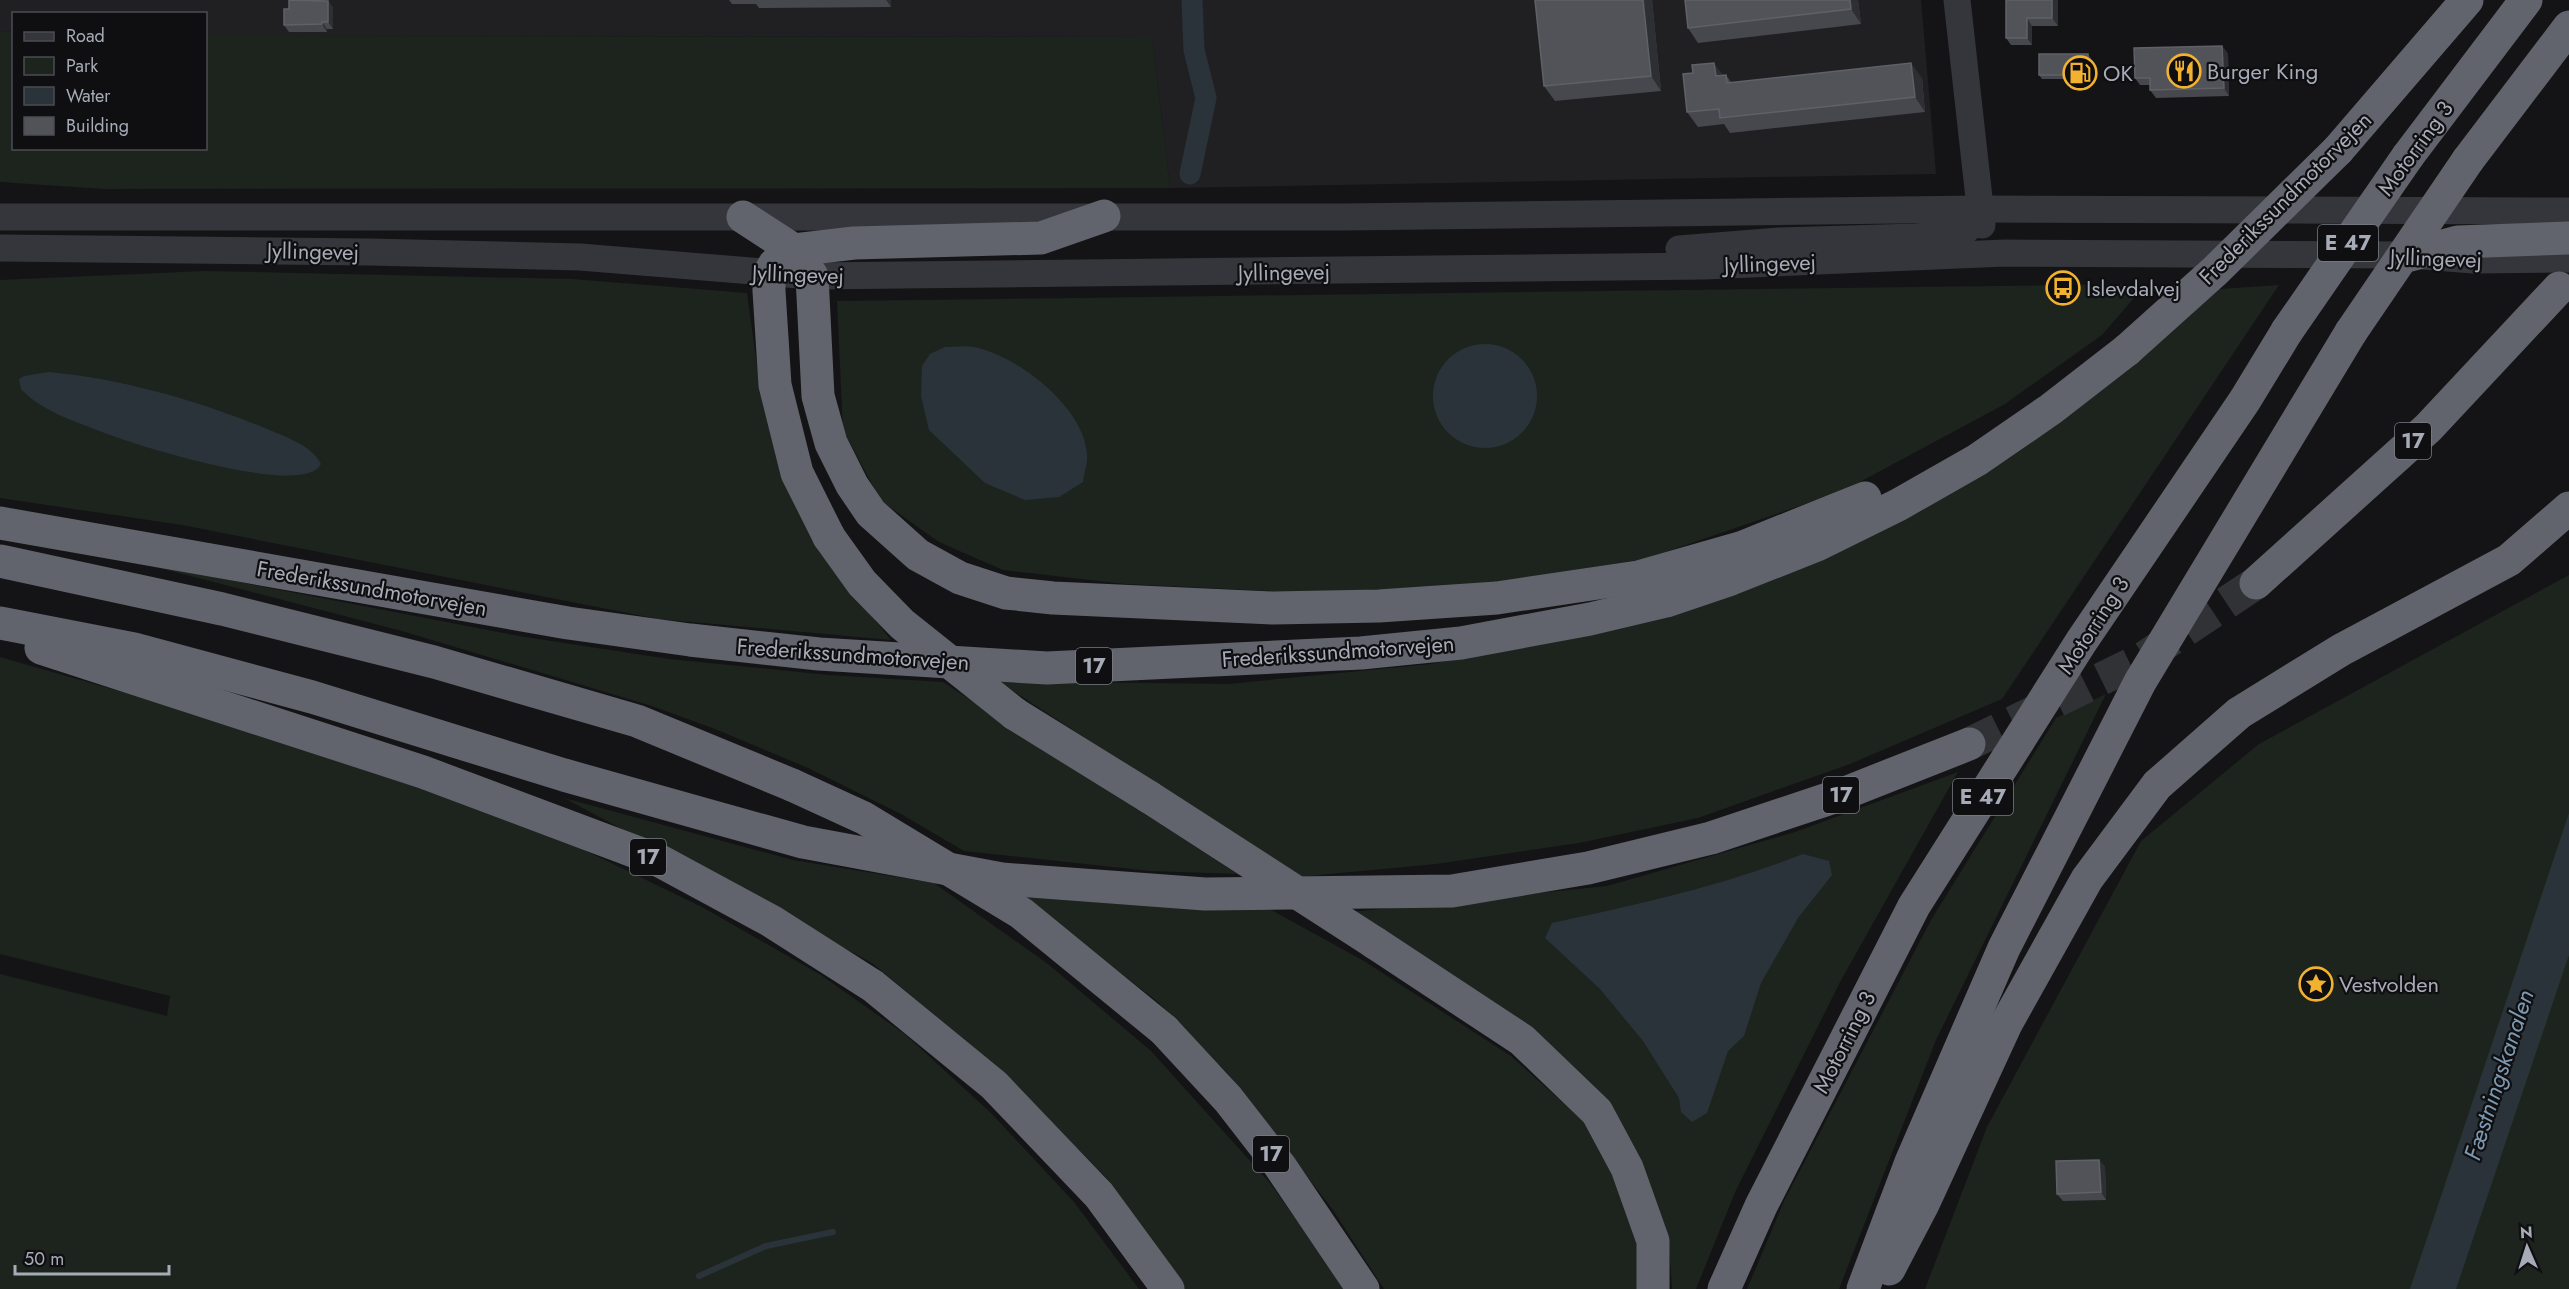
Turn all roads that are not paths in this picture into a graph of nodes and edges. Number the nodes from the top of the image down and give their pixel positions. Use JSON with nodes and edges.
{"nodes":[{"id":1,"x":1957,"y":0,"type":"edge"},
{"id":2,"x":2467,"y":0,"type":"edge"},
{"id":3,"x":2526,"y":0,"type":"edge"},
{"id":4,"x":2569,"y":27,"type":"edge"},
{"id":5,"x":1980,"y":209,"type":"junction"},
{"id":6,"x":2569,"y":211,"type":"edge"},
{"id":7,"x":1104,"y":216,"type":"junction"},
{"id":8,"x":0,"y":217,"type":"edge"},
{"id":9,"x":743,"y":217,"type":"junction"},
{"id":10,"x":2569,"y":238,"type":"edge"},
{"id":11,"x":0,"y":248,"type":"edge"},
{"id":12,"x":794,"y":250,"type":"junction"},
{"id":13,"x":1986,"y":253,"type":"junction"},
{"id":14,"x":2410,"y":255,"type":"junction"},
{"id":15,"x":1575,"y":267,"type":"junction"},
{"id":16,"x":769,"y":274,"type":"junction"},
{"id":17,"x":2564,"y":274,"type":"edge"},
{"id":18,"x":812,"y":276,"type":"junction"},
{"id":19,"x":2051,"y":409,"type":"junction"},
{"id":20,"x":2569,"y":508,"type":"edge"},
{"id":21,"x":0,"y":523,"type":"edge"},
{"id":22,"x":2569,"y":532,"type":"edge"},
{"id":23,"x":2510,"y":560,"type":"junction"},
{"id":24,"x":0,"y":561,"type":"edge"},
{"id":25,"x":2256,"y":583,"type":"tunnel mouth"},
{"id":26,"x":0,"y":623,"type":"edge"},
{"id":27,"x":0,"y":634,"type":"edge"},
{"id":28,"x":1969,"y":744,"type":"tunnel mouth"},
{"id":29,"x":1168,"y":1289,"type":"edge"},
{"id":30,"x":1363,"y":1289,"type":"edge"},
{"id":31,"x":1653,"y":1289,"type":"edge"},
{"id":32,"x":1724,"y":1289,"type":"edge"},
{"id":33,"x":1863,"y":1289,"type":"edge"},
{"id":34,"x":1878,"y":1289,"type":"edge"}],
"edges":[{"from":1,"to":5,"type":"street"},
{"from":2,"to":19,"type":"highway","name":"Frederikssundmotorvejen","number":"17","bridge":true},
{"from":3,"to":32,"type":"highway","name":"Motorring 3","number":"E 47","bridge":true},
{"from":4,"to":33,"type":"highway","number":"E 47","bridge":true},
{"from":5,"to":6,"type":"street","name":"Jyllingevej"},
{"from":5,"to":7,"type":"street","name":"Jyllingevej"},
{"from":5,"to":13,"type":"street"},
{"from":5,"to":15,"type":"street"},
{"from":7,"to":9,"type":"street","name":"Jyllingevej"},
{"from":7,"to":12,"type":"highway"},
{"from":8,"to":9,"type":"street","name":"Jyllingevej"},
{"from":9,"to":12,"type":"highway"},
{"from":10,"to":14,"type":"highway"},
{"from":11,"to":16,"type":"street","name":"Jyllingevej"},
{"from":12,"to":16,"type":"highway"},
{"from":12,"to":18,"type":"highway"},
{"from":13,"to":14,"type":"street","name":"Jyllingevej"},
{"from":13,"to":15,"type":"street","name":"Jyllingevej"},
{"from":14,"to":17,"type":"street","name":"Jyllingevej"},
{"from":15,"to":18,"type":"street","name":"Jyllingevej"},
{"from":16,"to":18,"type":"street","name":"Jyllingevej"},
{"from":16,"to":31,"type":"highway","bridge":true},
{"from":17,"to":25,"type":"highway","number":"17"},
{"from":18,"to":19,"type":"highway"},
{"from":19,"to":21,"type":"highway","name":"Frederikssundmotorvejen","number":"17"},
{"from":20,"to":23,"type":"highway"},
{"from":22,"to":23,"type":"highway"},
{"from":23,"to":34,"type":"highway"},
{"from":24,"to":30,"type":"highway","number":"17","bridge":true},
{"from":26,"to":28,"type":"highway","number":"17"},
{"from":27,"to":29,"type":"highway","number":"17"}]}
